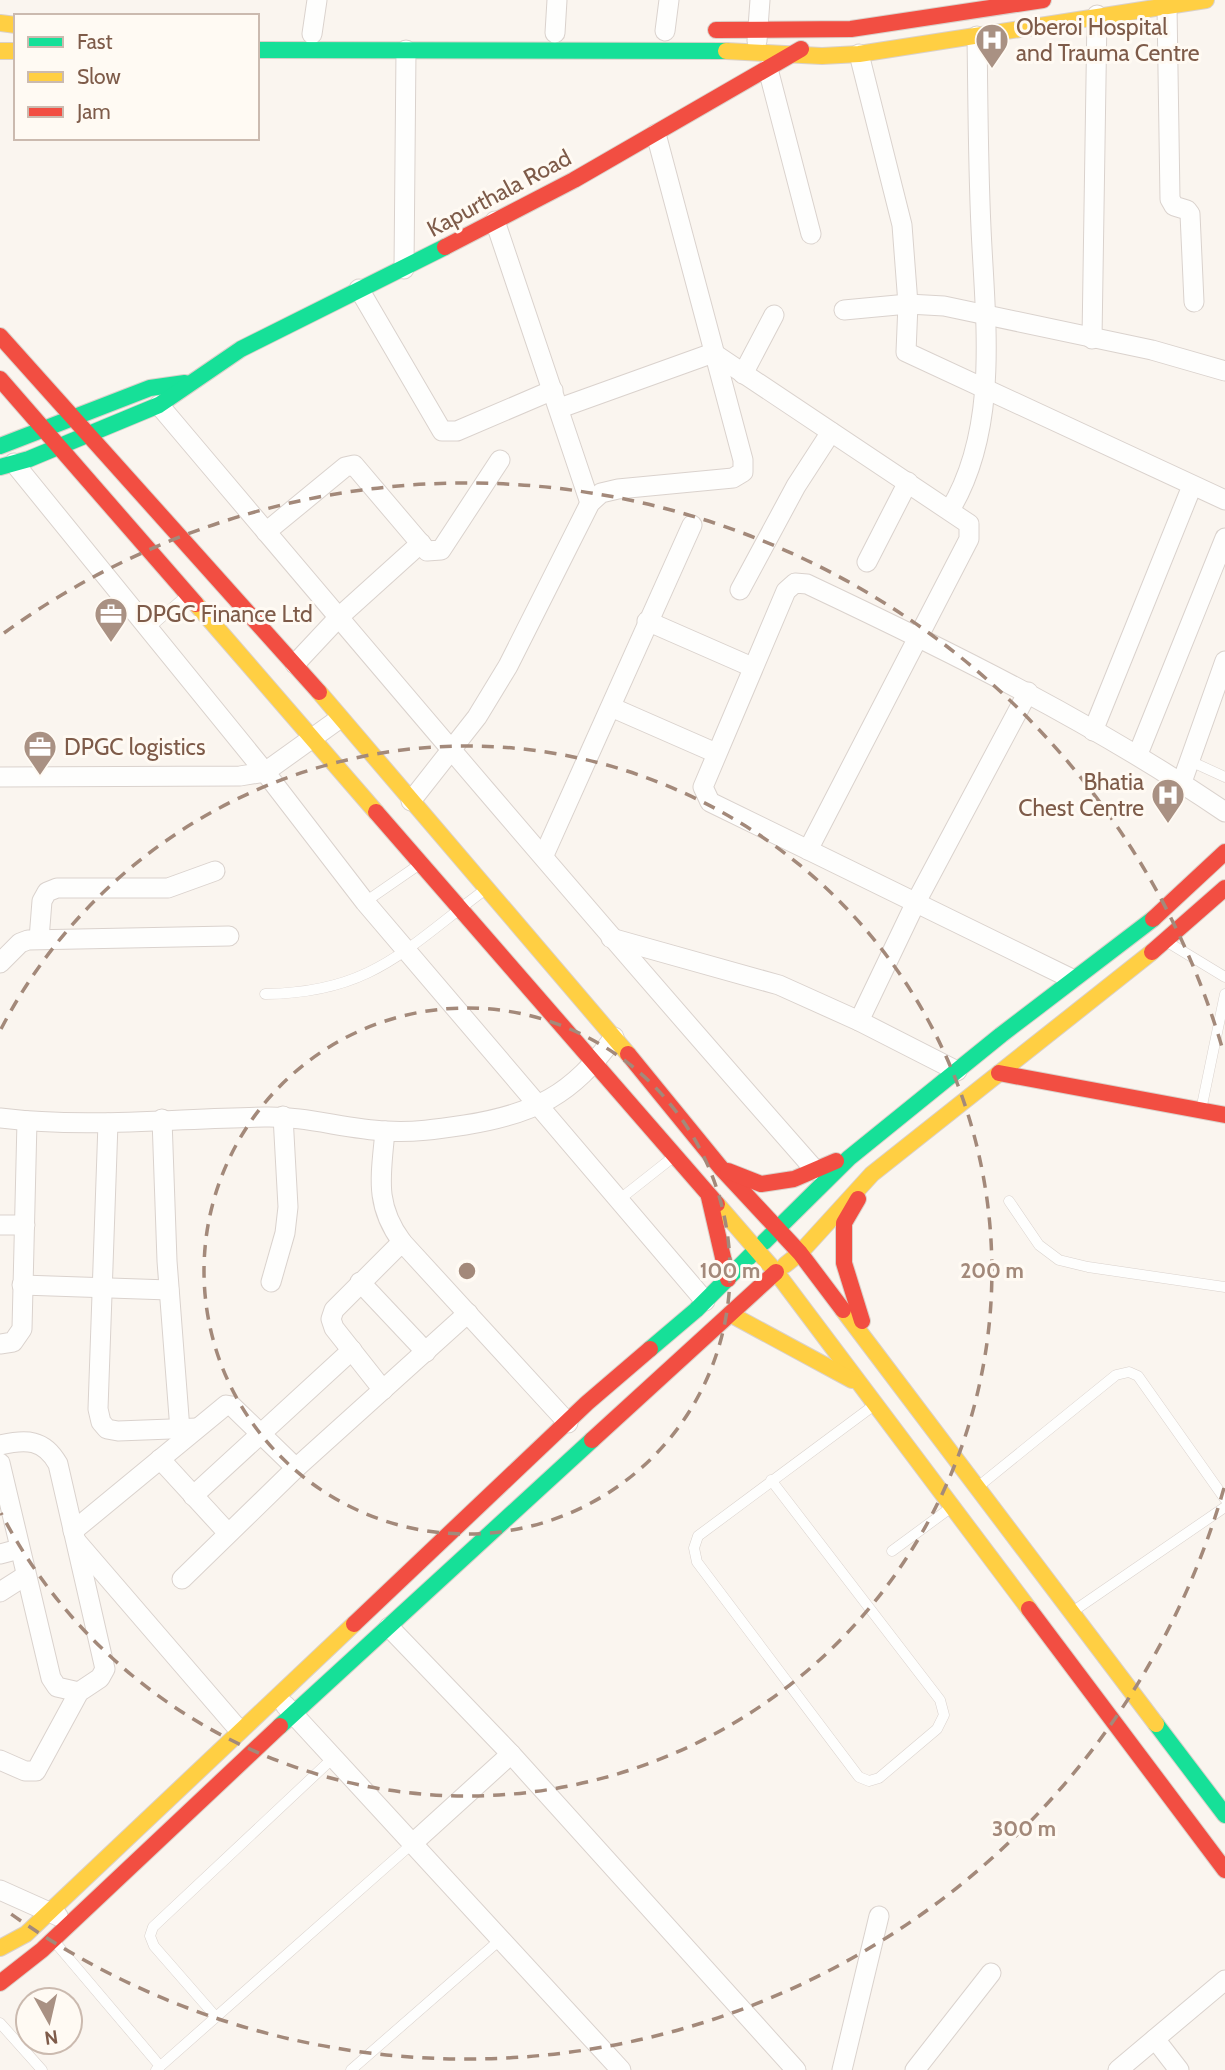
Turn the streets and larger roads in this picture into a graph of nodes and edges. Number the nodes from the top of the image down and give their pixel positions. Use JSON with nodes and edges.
{"nodes":[{"id":1,"x":317,"y":0,"type":"edge"},
{"id":2,"x":557,"y":0,"type":"edge"},
{"id":3,"x":669,"y":0,"type":"edge"},
{"id":4,"x":760,"y":0,"type":"edge"},
{"id":5,"x":1040,"y":0,"type":"edge"},
{"id":6,"x":1206,"y":0,"type":"edge"},
{"id":7,"x":960,"y":6,"type":"edge"},
{"id":8,"x":1167,"y":6,"type":"junction"},
{"id":9,"x":1097,"y":15,"type":"junction"},
{"id":10,"x":703,"y":30,"type":"dead end"},
{"id":11,"x":758,"y":30,"type":"junction"},
{"id":12,"x":665,"y":31,"type":"dead end"},
{"id":13,"x":825,"y":31,"type":"junction"},
{"id":14,"x":577,"y":33,"type":"dead end"},
{"id":15,"x":259,"y":34,"type":"edge"},
{"id":16,"x":312,"y":34,"type":"junction"},
{"id":17,"x":542,"y":34,"type":"junction"},
{"id":18,"x":977,"y":36,"type":"junction"},
{"id":19,"x":259,"y":50,"type":"edge"},
{"id":20,"x":406,"y":50,"type":"junction"},
{"id":21,"x":756,"y":51,"type":"junction"},
{"id":22,"x":794,"y":54,"type":"junction"},
{"id":23,"x":859,"y":54,"type":"junction"},
{"id":24,"x":768,"y":69,"type":"junction"},
{"id":25,"x":656,"y":134,"type":"junction"},
{"id":26,"x":495,"y":221,"type":"junction"},
{"id":27,"x":811,"y":234,"type":"dead end"},
{"id":28,"x":404,"y":269,"type":"junction"},
{"id":29,"x":359,"y":289,"type":"junction"},
{"id":30,"x":1194,"y":302,"type":"dead end"},
{"id":31,"x":908,"y":304,"type":"junction"},
{"id":32,"x":844,"y":310,"type":"dead end"},
{"id":33,"x":986,"y":314,"type":"junction"},
{"id":34,"x":774,"y":315,"type":"dead end"},
{"id":35,"x":0,"y":336,"type":"edge"},
{"id":36,"x":1092,"y":339,"type":"junction"},
{"id":37,"x":713,"y":353,"type":"junction"},
{"id":38,"x":1225,"y":371,"type":"edge"},
{"id":39,"x":743,"y":374,"type":"junction"},
{"id":40,"x":0,"y":379,"type":"edge"},
{"id":41,"x":187,"y":383,"type":"junction"},
{"id":42,"x":985,"y":389,"type":"junction"},
{"id":43,"x":557,"y":399,"type":"junction"},
{"id":44,"x":159,"y":405,"type":"junction"},
{"id":45,"x":74,"y":419,"type":"junction"},
{"id":46,"x":45,"y":430,"type":"junction"},
{"id":47,"x":831,"y":432,"type":"junction"},
{"id":48,"x":88,"y":435,"type":"junction"},
{"id":49,"x":0,"y":446,"type":"edge"},
{"id":50,"x":60,"y":446,"type":"junction"},
{"id":51,"x":500,"y":460,"type":"dead end"},
{"id":52,"x":7,"y":465,"type":"edge"},
{"id":53,"x":908,"y":482,"type":"junction"},
{"id":54,"x":1192,"y":486,"type":"junction"},
{"id":55,"x":1225,"y":500,"type":"edge"},
{"id":56,"x":590,"y":503,"type":"junction"},
{"id":57,"x":950,"y":510,"type":"junction"},
{"id":58,"x":692,"y":525,"type":"dead end"},
{"id":59,"x":266,"y":532,"type":"junction"},
{"id":60,"x":1225,"y":538,"type":"edge"},
{"id":61,"x":421,"y":543,"type":"junction"},
{"id":62,"x":867,"y":562,"type":"dead end"},
{"id":63,"x":740,"y":590,"type":"dead end"},
{"id":64,"x":339,"y":617,"type":"junction"},
{"id":65,"x":647,"y":621,"type":"junction"},
{"id":66,"x":917,"y":636,"type":"junction"},
{"id":67,"x":1225,"y":661,"type":"edge"},
{"id":68,"x":295,"y":664,"type":"junction"},
{"id":69,"x":752,"y":667,"type":"junction"},
{"id":70,"x":1221,"y":687,"type":"edge"},
{"id":71,"x":1028,"y":692,"type":"junction"},
{"id":72,"x":611,"y":707,"type":"junction"},
{"id":73,"x":339,"y":719,"type":"junction"},
{"id":74,"x":1093,"y":730,"type":"junction"},
{"id":75,"x":314,"y":737,"type":"junction"},
{"id":76,"x":453,"y":752,"type":"junction"},
{"id":77,"x":716,"y":753,"type":"junction"},
{"id":78,"x":1138,"y":754,"type":"junction"},
{"id":79,"x":265,"y":772,"type":"junction"},
{"id":80,"x":0,"y":777,"type":"edge"},
{"id":81,"x":1182,"y":782,"type":"junction"},
{"id":82,"x":411,"y":802,"type":"junction"},
{"id":83,"x":1225,"y":812,"type":"edge"},
{"id":84,"x":808,"y":850,"type":"junction"},
{"id":85,"x":1225,"y":852,"type":"edge"},
{"id":86,"x":544,"y":855,"type":"junction"},
{"id":87,"x":215,"y":871,"type":"dead end"},
{"id":88,"x":1225,"y":888,"type":"edge"},
{"id":89,"x":916,"y":902,"type":"junction"},
{"id":90,"x":229,"y":936,"type":"dead end"},
{"id":91,"x":611,"y":938,"type":"junction"},
{"id":92,"x":39,"y":939,"type":"junction"},
{"id":93,"x":0,"y":963,"type":"edge"},
{"id":94,"x":1072,"y":979,"type":"junction"},
{"id":95,"x":859,"y":1021,"type":"junction"},
{"id":96,"x":614,"y":1037,"type":"junction"},
{"id":97,"x":594,"y":1065,"type":"junction"},
{"id":98,"x":957,"y":1071,"type":"junction"},
{"id":99,"x":999,"y":1073,"type":"junction"},
{"id":100,"x":539,"y":1107,"type":"junction"},
{"id":101,"x":1225,"y":1115,"type":"edge"},
{"id":102,"x":283,"y":1116,"type":"junction"},
{"id":103,"x":0,"y":1118,"type":"edge"},
{"id":104,"x":162,"y":1119,"type":"junction"},
{"id":105,"x":27,"y":1121,"type":"junction"},
{"id":106,"x":108,"y":1123,"type":"junction"},
{"id":107,"x":385,"y":1132,"type":"junction"},
{"id":108,"x":857,"y":1151,"type":"junction"},
{"id":109,"x":721,"y":1168,"type":"junction"},
{"id":110,"x":814,"y":1170,"type":"junction"},
{"id":111,"x":872,"y":1174,"type":"junction"},
{"id":112,"x":708,"y":1193,"type":"junction"},
{"id":113,"x":0,"y":1225,"type":"edge"},
{"id":114,"x":25,"y":1225,"type":"junction"},
{"id":115,"x":778,"y":1227,"type":"junction"},
{"id":116,"x":402,"y":1242,"type":"junction"},
{"id":117,"x":757,"y":1250,"type":"junction"},
{"id":118,"x":800,"y":1252,"type":"junction"},
{"id":119,"x":776,"y":1272,"type":"junction"},
{"id":120,"x":728,"y":1279,"type":"junction"},
{"id":121,"x":271,"y":1282,"type":"dead end"},
{"id":122,"x":360,"y":1282,"type":"junction"},
{"id":123,"x":22,"y":1285,"type":"junction"},
{"id":124,"x":103,"y":1288,"type":"junction"},
{"id":125,"x":169,"y":1290,"type":"junction"},
{"id":126,"x":705,"y":1301,"type":"junction"},
{"id":127,"x":468,"y":1313,"type":"junction"},
{"id":128,"x":730,"y":1314,"type":"junction"},
{"id":129,"x":869,"y":1340,"type":"junction"},
{"id":130,"x":0,"y":1344,"type":"edge"},
{"id":131,"x":352,"y":1350,"type":"junction"},
{"id":132,"x":426,"y":1352,"type":"junction"},
{"id":133,"x":861,"y":1385,"type":"junction"},
{"id":134,"x":383,"y":1390,"type":"junction"},
{"id":135,"x":568,"y":1423,"type":"junction"},
{"id":136,"x":189,"y":1429,"type":"junction"},
{"id":137,"x":258,"y":1433,"type":"junction"},
{"id":138,"x":0,"y":1445,"type":"edge"},
{"id":139,"x":159,"y":1459,"type":"junction"},
{"id":140,"x":0,"y":1463,"type":"edge"},
{"id":141,"x":296,"y":1468,"type":"junction"},
{"id":142,"x":193,"y":1496,"type":"junction"},
{"id":143,"x":5,"y":1504,"type":"edge"},
{"id":144,"x":227,"y":1532,"type":"junction"},
{"id":145,"x":74,"y":1535,"type":"junction"},
{"id":146,"x":10,"y":1552,"type":"edge"},
{"id":147,"x":25,"y":1576,"type":"junction"},
{"id":148,"x":181,"y":1578,"type":"dead end"},
{"id":149,"x":0,"y":1592,"type":"edge"},
{"id":150,"x":1059,"y":1622,"type":"junction"},
{"id":151,"x":389,"y":1626,"type":"junction"},
{"id":152,"x":79,"y":1692,"type":"junction"},
{"id":153,"x":276,"y":1695,"type":"junction"},
{"id":154,"x":293,"y":1714,"type":"junction"},
{"id":155,"x":239,"y":1730,"type":"junction"},
{"id":156,"x":511,"y":1754,"type":"junction"},
{"id":157,"x":0,"y":1760,"type":"edge"},
{"id":158,"x":1225,"y":1815,"type":"edge"},
{"id":159,"x":413,"y":1843,"type":"junction"},
{"id":160,"x":1225,"y":1870,"type":"edge"},
{"id":161,"x":0,"y":1890,"type":"edge"},
{"id":162,"x":49,"y":1912,"type":"junction"},
{"id":163,"x":878,"y":1916,"type":"dead end"},
{"id":164,"x":72,"y":1922,"type":"junction"},
{"id":165,"x":0,"y":1948,"type":"edge"},
{"id":166,"x":991,"y":1973,"type":"dead end"},
{"id":167,"x":0,"y":1983,"type":"edge"},
{"id":168,"x":1223,"y":1986,"type":"edge"},
{"id":169,"x":1155,"y":2039,"type":"junction"},
{"id":170,"x":618,"y":2069,"type":"edge"},
{"id":171,"x":796,"y":2070,"type":"edge"},
{"id":172,"x":842,"y":2070,"type":"edge"},
{"id":173,"x":915,"y":2070,"type":"edge"},
{"id":174,"x":1118,"y":2070,"type":"edge"},
{"id":175,"x":1179,"y":2070,"type":"edge"}],
"edges":[{"from":1,"to":16,"type":"street"},
{"from":2,"to":17,"type":"street"},
{"from":3,"to":12,"type":"street"},
{"from":4,"to":11,"type":"street"},
{"from":5,"to":7,"type":"main road"},
{"from":6,"to":8,"type":"main road"},
{"from":7,"to":13,"type":"main road"},
{"from":8,"to":9,"type":"main road"},
{"from":8,"to":30,"type":"street"},
{"from":9,"to":18,"type":"main road"},
{"from":9,"to":36,"type":"street"},
{"from":10,"to":11,"type":"main road"},
{"from":11,"to":13,"type":"main road"},
{"from":11,"to":21,"type":"street"},
{"from":13,"to":22,"type":"main road","name":"Kapurthala Road"},
{"from":14,"to":17,"type":"main road"},
{"from":15,"to":16,"type":"main road"},
{"from":16,"to":17,"type":"main road"},
{"from":18,"to":23,"type":"main road"},
{"from":18,"to":33,"type":"street"},
{"from":19,"to":20,"type":"main road"},
{"from":20,"to":21,"type":"main road"},
{"from":20,"to":28,"type":"street"},
{"from":21,"to":22,"type":"main road"},
{"from":22,"to":23,"type":"main road"},
{"from":22,"to":24,"type":"main road","name":"Kapurthala Road"},
{"from":23,"to":31,"type":"street"},
{"from":24,"to":25,"type":"main road","name":"Kapurthala Road"},
{"from":24,"to":27,"type":"street"},
{"from":25,"to":26,"type":"main road","name":"Kapurthala Road"},
{"from":25,"to":37,"type":"street"},
{"from":26,"to":28,"type":"main road","name":"Kapurthala Road"},
{"from":26,"to":43,"type":"street"},
{"from":28,"to":29,"type":"main road","name":"Kapurthala Road"},
{"from":29,"to":41,"type":"main road","name":"Kapurthala Road"},
{"from":29,"to":43,"type":"street"},
{"from":31,"to":32,"type":"street"},
{"from":31,"to":33,"type":"street"},
{"from":31,"to":42,"type":"street"},
{"from":33,"to":36,"type":"street"},
{"from":33,"to":42,"type":"street"},
{"from":34,"to":39,"type":"street"},
{"from":35,"to":45,"type":"main road"},
{"from":36,"to":38,"type":"street"},
{"from":37,"to":39,"type":"street"},
{"from":37,"to":43,"type":"street"},
{"from":37,"to":56,"type":"street"},
{"from":39,"to":47,"type":"street"},
{"from":40,"to":46,"type":"main road"},
{"from":41,"to":44,"type":"main road","name":"Kapurthala Road"},
{"from":41,"to":45,"type":"main road"},
{"from":42,"to":54,"type":"street"},
{"from":42,"to":57,"type":"street"},
{"from":43,"to":56,"type":"street"},
{"from":44,"to":48,"type":"main road","name":"Kapurthala Road"},
{"from":44,"to":59,"type":"street"},
{"from":45,"to":46,"type":"main road"},
{"from":45,"to":48,"type":"main road"},
{"from":46,"to":49,"type":"main road"},
{"from":46,"to":50,"type":"main road"},
{"from":47,"to":53,"type":"street"},
{"from":47,"to":63,"type":"street"},
{"from":48,"to":50,"type":"main road","name":"Kapurthala Road"},
{"from":48,"to":68,"type":"main road"},
{"from":50,"to":52,"type":"main road","name":"Kapurthala Road"},
{"from":50,"to":75,"type":"main road"},
{"from":51,"to":61,"type":"street"},
{"from":52,"to":79,"type":"street"},
{"from":53,"to":57,"type":"street"},
{"from":53,"to":62,"type":"street"},
{"from":54,"to":55,"type":"street"},
{"from":54,"to":74,"type":"street"},
{"from":56,"to":76,"type":"street"},
{"from":57,"to":66,"type":"street"},
{"from":58,"to":65,"type":"street"},
{"from":59,"to":61,"type":"street"},
{"from":59,"to":64,"type":"street"},
{"from":60,"to":78,"type":"street"},
{"from":61,"to":64,"type":"street"},
{"from":64,"to":68,"type":"street"},
{"from":64,"to":76,"type":"street"},
{"from":65,"to":69,"type":"street"},
{"from":65,"to":72,"type":"street"},
{"from":66,"to":69,"type":"street"},
{"from":66,"to":71,"type":"street"},
{"from":66,"to":84,"type":"street"},
{"from":67,"to":70,"type":"street"},
{"from":68,"to":73,"type":"main road"},
{"from":69,"to":77,"type":"street"},
{"from":70,"to":81,"type":"street"},
{"from":71,"to":74,"type":"street"},
{"from":71,"to":89,"type":"street"},
{"from":72,"to":77,"type":"street"},
{"from":72,"to":86,"type":"street"},
{"from":73,"to":75,"type":"street"},
{"from":73,"to":82,"type":"main road"},
{"from":74,"to":78,"type":"street"},
{"from":75,"to":79,"type":"street"},
{"from":75,"to":97,"type":"main road"},
{"from":76,"to":82,"type":"street"},
{"from":76,"to":86,"type":"street"},
{"from":77,"to":84,"type":"street"},
{"from":78,"to":81,"type":"street"},
{"from":79,"to":80,"type":"street"},
{"from":79,"to":100,"type":"street"},
{"from":81,"to":83,"type":"street"},
{"from":82,"to":96,"type":"main road"},
{"from":84,"to":89,"type":"street"},
{"from":85,"to":94,"type":"main road"},
{"from":86,"to":91,"type":"street"},
{"from":87,"to":92,"type":"street"},
{"from":88,"to":99,"type":"main road"},
{"from":89,"to":94,"type":"street"},
{"from":89,"to":95,"type":"street"},
{"from":90,"to":92,"type":"street"},
{"from":91,"to":95,"type":"street"},
{"from":91,"to":110,"type":"street"},
{"from":92,"to":93,"type":"street"},
{"from":94,"to":98,"type":"main road"},
{"from":95,"to":98,"type":"street"},
{"from":96,"to":97,"type":"street"},
{"from":96,"to":109,"type":"main road"},
{"from":97,"to":100,"type":"street"},
{"from":97,"to":112,"type":"main road"},
{"from":98,"to":108,"type":"main road"},
{"from":99,"to":101,"type":"main road"},
{"from":99,"to":111,"type":"main road"},
{"from":100,"to":107,"type":"street"},
{"from":100,"to":126,"type":"street"},
{"from":102,"to":104,"type":"street"},
{"from":102,"to":107,"type":"street"},
{"from":102,"to":121,"type":"street"},
{"from":103,"to":105,"type":"street"},
{"from":104,"to":106,"type":"street"},
{"from":104,"to":125,"type":"street"},
{"from":105,"to":106,"type":"street"},
{"from":105,"to":114,"type":"street"},
{"from":106,"to":124,"type":"street"},
{"from":107,"to":116,"type":"street"},
{"from":108,"to":110,"type":"main road"},
{"from":108,"to":115,"type":"main road"},
{"from":109,"to":110,"type":"main road"},
{"from":109,"to":115,"type":"main road"},
{"from":111,"to":118,"type":"main road"},
{"from":111,"to":129,"type":"main road"},
{"from":112,"to":117,"type":"main road"},
{"from":112,"to":120,"type":"main road"},
{"from":113,"to":114,"type":"street"},
{"from":114,"to":123,"type":"street"},
{"from":115,"to":117,"type":"main road"},
{"from":115,"to":118,"type":"main road"},
{"from":116,"to":122,"type":"street"},
{"from":116,"to":127,"type":"street"},
{"from":117,"to":119,"type":"main road"},
{"from":117,"to":120,"type":"main road"},
{"from":118,"to":119,"type":"main road"},
{"from":118,"to":129,"type":"main road"},
{"from":119,"to":128,"type":"main road"},
{"from":119,"to":133,"type":"main road"},
{"from":120,"to":126,"type":"main road"},
{"from":122,"to":131,"type":"street"},
{"from":122,"to":132,"type":"street"},
{"from":123,"to":124,"type":"street"},
{"from":123,"to":130,"type":"street"},
{"from":124,"to":125,"type":"street"},
{"from":124,"to":136,"type":"street"},
{"from":125,"to":136,"type":"street"},
{"from":126,"to":135,"type":"main road"},
{"from":127,"to":132,"type":"street"},
{"from":127,"to":135,"type":"street"},
{"from":128,"to":133,"type":"main road"},
{"from":128,"to":151,"type":"main road"},
{"from":129,"to":150,"type":"main road"},
{"from":131,"to":134,"type":"street"},
{"from":131,"to":137,"type":"street"},
{"from":132,"to":134,"type":"street"},
{"from":133,"to":150,"type":"main road"},
{"from":134,"to":141,"type":"street"},
{"from":135,"to":153,"type":"main road"},
{"from":136,"to":137,"type":"street"},
{"from":136,"to":139,"type":"street"},
{"from":137,"to":141,"type":"street"},
{"from":137,"to":142,"type":"street"},
{"from":138,"to":145,"type":"street"},
{"from":139,"to":142,"type":"street"},
{"from":139,"to":145,"type":"street"},
{"from":140,"to":143,"type":"street"},
{"from":141,"to":144,"type":"street"},
{"from":142,"to":144,"type":"street"},
{"from":143,"to":146,"type":"street"},
{"from":144,"to":148,"type":"street"},
{"from":145,"to":152,"type":"street"},
{"from":145,"to":155,"type":"street"},
{"from":146,"to":147,"type":"street"},
{"from":147,"to":149,"type":"street"},
{"from":147,"to":152,"type":"street"},
{"from":150,"to":158,"type":"main road"},
{"from":150,"to":160,"type":"main road"},
{"from":151,"to":154,"type":"main road"},
{"from":151,"to":156,"type":"street"},
{"from":152,"to":157,"type":"street"},
{"from":153,"to":154,"type":"street"},
{"from":153,"to":155,"type":"main road"},
{"from":154,"to":159,"type":"street"},
{"from":154,"to":164,"type":"main road"},
{"from":155,"to":162,"type":"main road"},
{"from":156,"to":159,"type":"street"},
{"from":156,"to":171,"type":"street"},
{"from":159,"to":170,"type":"street"},
{"from":161,"to":162,"type":"street"},
{"from":162,"to":164,"type":"street"},
{"from":162,"to":165,"type":"main road"},
{"from":163,"to":172,"type":"street"},
{"from":164,"to":167,"type":"main road"},
{"from":166,"to":173,"type":"street"},
{"from":168,"to":169,"type":"street"},
{"from":169,"to":174,"type":"street"},
{"from":169,"to":175,"type":"street"}]}
